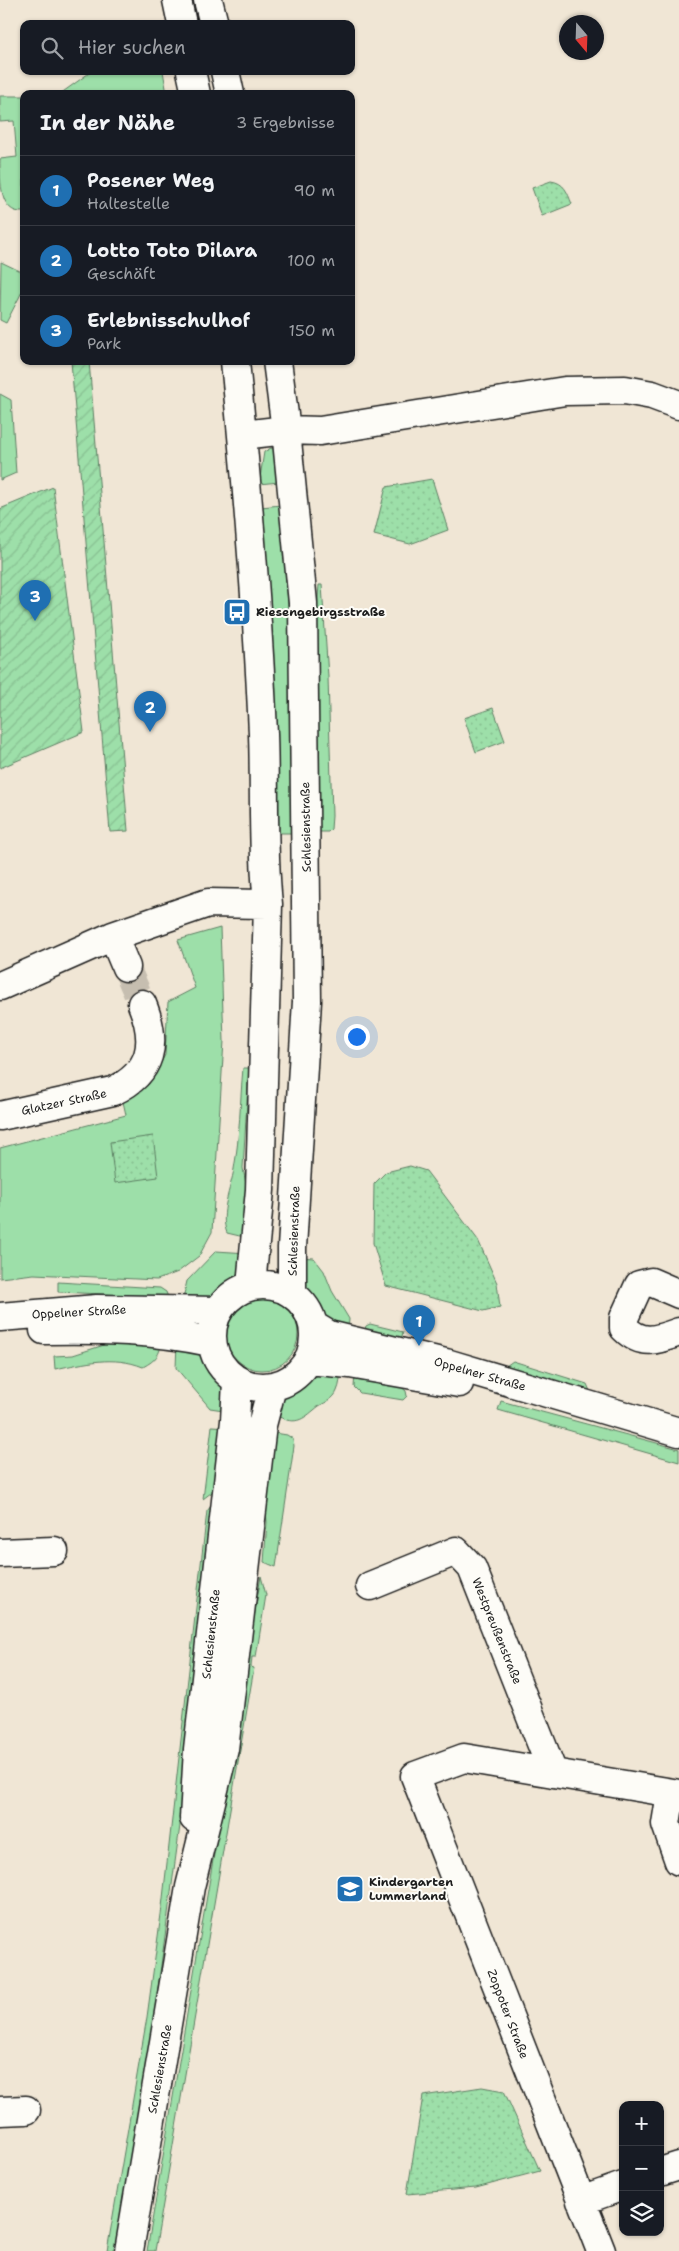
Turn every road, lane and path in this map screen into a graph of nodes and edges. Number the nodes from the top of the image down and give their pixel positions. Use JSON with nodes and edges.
{"nodes":[{"id":1,"x":177,"y":0,"type":"edge"},
{"id":2,"x":208,"y":0,"type":"edge"},
{"id":3,"x":181,"y":20,"type":"edge"},
{"id":4,"x":213,"y":20,"type":"edge"},
{"id":5,"x":192,"y":75,"type":"edge"},
{"id":6,"x":225,"y":75,"type":"edge"},
{"id":7,"x":195,"y":90,"type":"edge"},
{"id":8,"x":229,"y":90,"type":"edge"},
{"id":9,"x":235,"y":365,"type":"edge"},
{"id":10,"x":278,"y":365,"type":"edge"},
{"id":11,"x":679,"y":405,"type":"edge"},
{"id":12,"x":286,"y":430,"type":"junction"},
{"id":13,"x":242,"y":435,"type":"junction"},
{"id":14,"x":268,"y":904,"type":"junction"},
{"id":15,"x":113,"y":936,"type":"junction"},
{"id":16,"x":126,"y":967,"type":"tunnel mouth"},
{"id":17,"x":0,"y":986,"type":"edge"},
{"id":18,"x":142,"y":1004,"type":"tunnel mouth"},
{"id":19,"x":0,"y":1116,"type":"edge"},
{"id":20,"x":251,"y":1286,"type":"junction"},
{"id":21,"x":292,"y":1293,"type":"junction"},
{"id":22,"x":679,"y":1294,"type":"edge"},
{"id":23,"x":217,"y":1311,"type":"junction"},
{"id":24,"x":0,"y":1317,"type":"edge"},
{"id":25,"x":314,"y":1326,"type":"junction"},
{"id":26,"x":0,"y":1331,"type":"edge"},
{"id":27,"x":679,"y":1332,"type":"edge"},
{"id":28,"x":211,"y":1342,"type":"junction"},
{"id":29,"x":308,"y":1360,"type":"junction"},
{"id":30,"x":237,"y":1381,"type":"junction"},
{"id":31,"x":272,"y":1387,"type":"junction"},
{"id":32,"x":618,"y":1415,"type":"junction"},
{"id":33,"x":679,"y":1432,"type":"edge"},
{"id":34,"x":54,"y":1551,"type":"dead end"},
{"id":35,"x":0,"y":1553,"type":"edge"},
{"id":36,"x":370,"y":1586,"type":"dead end"},
{"id":37,"x":553,"y":1773,"type":"junction"},
{"id":38,"x":675,"y":1794,"type":"edge"},
{"id":39,"x":679,"y":1861,"type":"edge"},
{"id":40,"x":190,"y":1887,"type":"junction"},
{"id":41,"x":679,"y":2166,"type":"edge"},
{"id":42,"x":664,"y":2171,"type":"edge"},
{"id":43,"x":619,"y":2187,"type":"edge"},
{"id":44,"x":581,"y":2201,"type":"junction"},
{"id":45,"x":129,"y":2251,"type":"edge"},
{"id":46,"x":601,"y":2251,"type":"edge"}],
"edges":[{"from":1,"to":3,"type":"street"},
{"from":2,"to":4,"type":"street"},
{"from":5,"to":7,"type":"street"},
{"from":6,"to":8,"type":"street"},
{"from":9,"to":13,"type":"street"},
{"from":10,"to":12,"type":"street","name":"Schlesienstraße"},
{"from":11,"to":12,"type":"street"},
{"from":12,"to":13,"type":"street"},
{"from":12,"to":21,"type":"street","name":"Schlesienstraße"},
{"from":13,"to":14,"type":"street"},
{"from":14,"to":15,"type":"street"},
{"from":14,"to":20,"type":"street"},
{"from":15,"to":16,"type":"street"},
{"from":15,"to":17,"type":"street"},
{"from":18,"to":19,"type":"street","name":"Glatzer Straße"},
{"from":20,"to":21,"type":"street"},
{"from":20,"to":23,"type":"street"},
{"from":21,"to":25,"type":"street"},
{"from":22,"to":27,"type":"street"},
{"from":23,"to":24,"type":"street","name":"Oppelner Straße"},
{"from":23,"to":28,"type":"street"},
{"from":25,"to":29,"type":"street"},
{"from":25,"to":32,"type":"street","name":"Oppelner Straße"},
{"from":26,"to":28,"type":"street","name":"Oppelner Straße"},
{"from":28,"to":30,"type":"street"},
{"from":29,"to":31,"type":"street"},
{"from":29,"to":32,"type":"street","name":"Oppelner Straße"},
{"from":30,"to":31,"type":"street"},
{"from":30,"to":40,"type":"street","name":"Schlesienstraße"},
{"from":31,"to":40,"type":"street","name":"Schlesienstraße"},
{"from":32,"to":33,"type":"street","name":"Oppelner Straße"},
{"from":34,"to":35,"type":"street"},
{"from":36,"to":37,"type":"street","name":"Westpreußenstraße"},
{"from":37,"to":38,"type":"street"},
{"from":37,"to":44,"type":"street","name":"Zoppoter Straße"},
{"from":38,"to":39,"type":"street"},
{"from":40,"to":45,"type":"street","name":"Schlesienstraße"},
{"from":41,"to":42,"type":"street"},
{"from":43,"to":44,"type":"street"},
{"from":44,"to":46,"type":"street","name":"Zoppoter Straße"}]}
